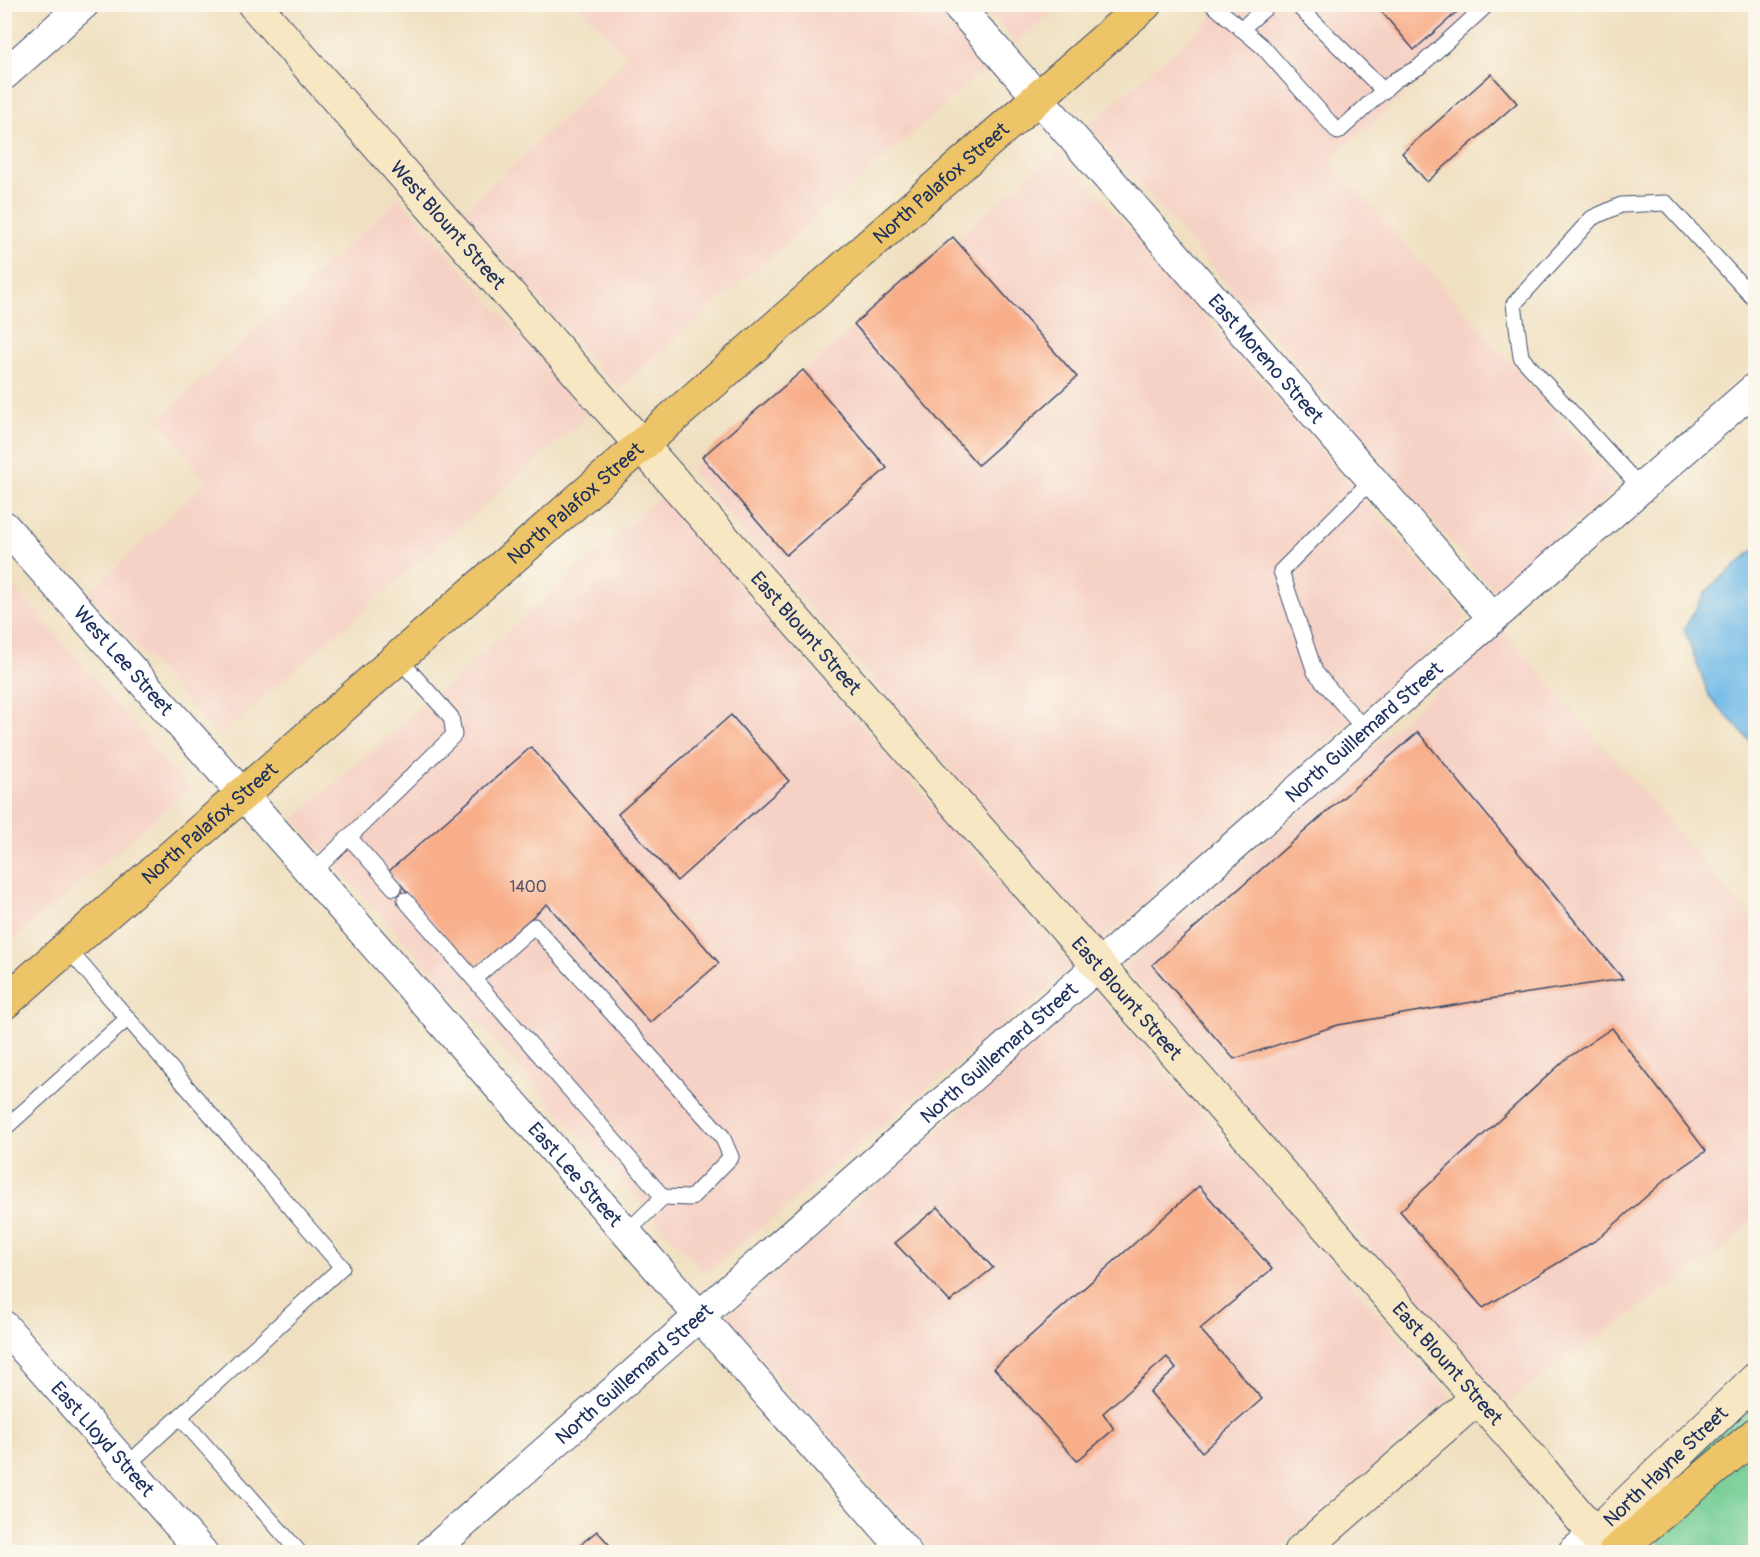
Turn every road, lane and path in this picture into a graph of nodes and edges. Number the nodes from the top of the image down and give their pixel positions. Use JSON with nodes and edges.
{"nodes":[{"id":1,"x":84,"y":4,"type":"edge"},
{"id":2,"x":254,"y":4,"type":"edge"},
{"id":3,"x":956,"y":4,"type":"edge"},
{"id":4,"x":1145,"y":4,"type":"edge"},
{"id":5,"x":1212,"y":4,"type":"edge"},
{"id":6,"x":1270,"y":4,"type":"edge"},
{"id":7,"x":1296,"y":4,"type":"edge"},
{"id":8,"x":1488,"y":4,"type":"edge"},
{"id":9,"x":1241,"y":29,"type":"junction"},
{"id":10,"x":4,"y":75,"type":"edge"},
{"id":11,"x":1384,"y":91,"type":"junction"},
{"id":12,"x":1039,"y":98,"type":"junction"},
{"id":13,"x":1755,"y":301,"type":"edge"},
{"id":14,"x":1755,"y":387,"type":"edge"},
{"id":15,"x":643,"y":446,"type":"junction"},
{"id":16,"x":1371,"y":481,"type":"junction"},
{"id":17,"x":1641,"y":488,"type":"junction"},
{"id":18,"x":4,"y":526,"type":"edge"},
{"id":19,"x":1493,"y":618,"type":"junction"},
{"id":20,"x":399,"y":659,"type":"junction"},
{"id":21,"x":1365,"y":730,"type":"junction"},
{"id":22,"x":243,"y":795,"type":"junction"},
{"id":23,"x":350,"y":837,"type":"junction"},
{"id":24,"x":312,"y":873,"type":"junction"},
{"id":25,"x":394,"y":888,"type":"dead end"},
{"id":26,"x":405,"y":900,"type":"dead end"},
{"id":27,"x":67,"y":948,"type":"junction"},
{"id":28,"x":1098,"y":967,"type":"junction"},
{"id":29,"x":474,"y":979,"type":"junction"},
{"id":30,"x":4,"y":1003,"type":"edge"},
{"id":31,"x":128,"y":1018,"type":"junction"},
{"id":32,"x":4,"y":1129,"type":"edge"},
{"id":33,"x":663,"y":1197,"type":"junction"},
{"id":34,"x":626,"y":1233,"type":"junction"},
{"id":35,"x":699,"y":1317,"type":"junction"},
{"id":36,"x":4,"y":1326,"type":"edge"},
{"id":37,"x":1755,"y":1379,"type":"edge"},
{"id":38,"x":1477,"y":1398,"type":"junction"},
{"id":39,"x":180,"y":1417,"type":"junction"},
{"id":40,"x":1755,"y":1434,"type":"edge"},
{"id":41,"x":126,"y":1466,"type":"junction"},
{"id":42,"x":1597,"y":1548,"type":"edge"},
{"id":43,"x":202,"y":1552,"type":"edge"},
{"id":44,"x":299,"y":1552,"type":"edge"},
{"id":45,"x":431,"y":1552,"type":"edge"},
{"id":46,"x":906,"y":1552,"type":"edge"},
{"id":47,"x":1300,"y":1552,"type":"edge"}],
"edges":[{"from":1,"to":10,"type":"street"},
{"from":2,"to":15,"type":"street","name":"West Blount Street"},
{"from":3,"to":12,"type":"street","name":"East Moreno Street"},
{"from":4,"to":12,"type":"main road","name":"North Palafox Street"},
{"from":5,"to":9,"type":"lane"},
{"from":6,"to":9,"type":"lane"},
{"from":7,"to":11,"type":"lane"},
{"from":8,"to":11,"type":"lane"},
{"from":9,"to":11,"type":"lane"},
{"from":12,"to":15,"type":"main road","name":"North Palafox Street"},
{"from":12,"to":16,"type":"street","name":"East Moreno Street"},
{"from":13,"to":17,"type":"lane"},
{"from":14,"to":17,"type":"street","name":"North Guillemard Street"},
{"from":15,"to":20,"type":"main road","name":"North Palafox Street"},
{"from":15,"to":28,"type":"street","name":"East Blount Street"},
{"from":16,"to":19,"type":"street","name":"East Moreno Street"},
{"from":16,"to":21,"type":"lane"},
{"from":17,"to":19,"type":"street","name":"North Guillemard Street"},
{"from":18,"to":22,"type":"street","name":"West Lee Street"},
{"from":19,"to":21,"type":"street","name":"North Guillemard Street"},
{"from":20,"to":22,"type":"main road","name":"North Palafox Street"},
{"from":20,"to":23,"type":"lane"},
{"from":21,"to":28,"type":"street","name":"North Guillemard Street"},
{"from":22,"to":24,"type":"street","name":"East Lee Street"},
{"from":22,"to":27,"type":"main road","name":"North Palafox Street"},
{"from":23,"to":24,"type":"lane"},
{"from":23,"to":25,"type":"lane"},
{"from":24,"to":34,"type":"street","name":"East Lee Street"},
{"from":26,"to":29,"type":"lane"},
{"from":27,"to":30,"type":"main road","name":"North Palafox Street"},
{"from":27,"to":31,"type":"lane"},
{"from":28,"to":35,"type":"street","name":"North Guillemard Street"},
{"from":28,"to":38,"type":"street","name":"East Blount Street"},
{"from":29,"to":33,"type":"lane"},
{"from":29,"to":33,"type":"lane"},
{"from":31,"to":32,"type":"lane"},
{"from":31,"to":39,"type":"lane"},
{"from":33,"to":34,"type":"lane"},
{"from":34,"to":35,"type":"street","name":"East Lee Street"},
{"from":35,"to":45,"type":"street","name":"North Guillemard Street"},
{"from":35,"to":46,"type":"street","name":"East Lee Street"},
{"from":36,"to":41,"type":"street","name":"East Lloyd Street"},
{"from":37,"to":42,"type":"street","name":"North Hayne Street"},
{"from":38,"to":42,"type":"street","name":"East Blount Street"},
{"from":38,"to":47,"type":"street"},
{"from":39,"to":41,"type":"lane"},
{"from":39,"to":44,"type":"lane"},
{"from":40,"to":42,"type":"main road"},
{"from":41,"to":43,"type":"street","name":"East Lloyd Street"}]}
